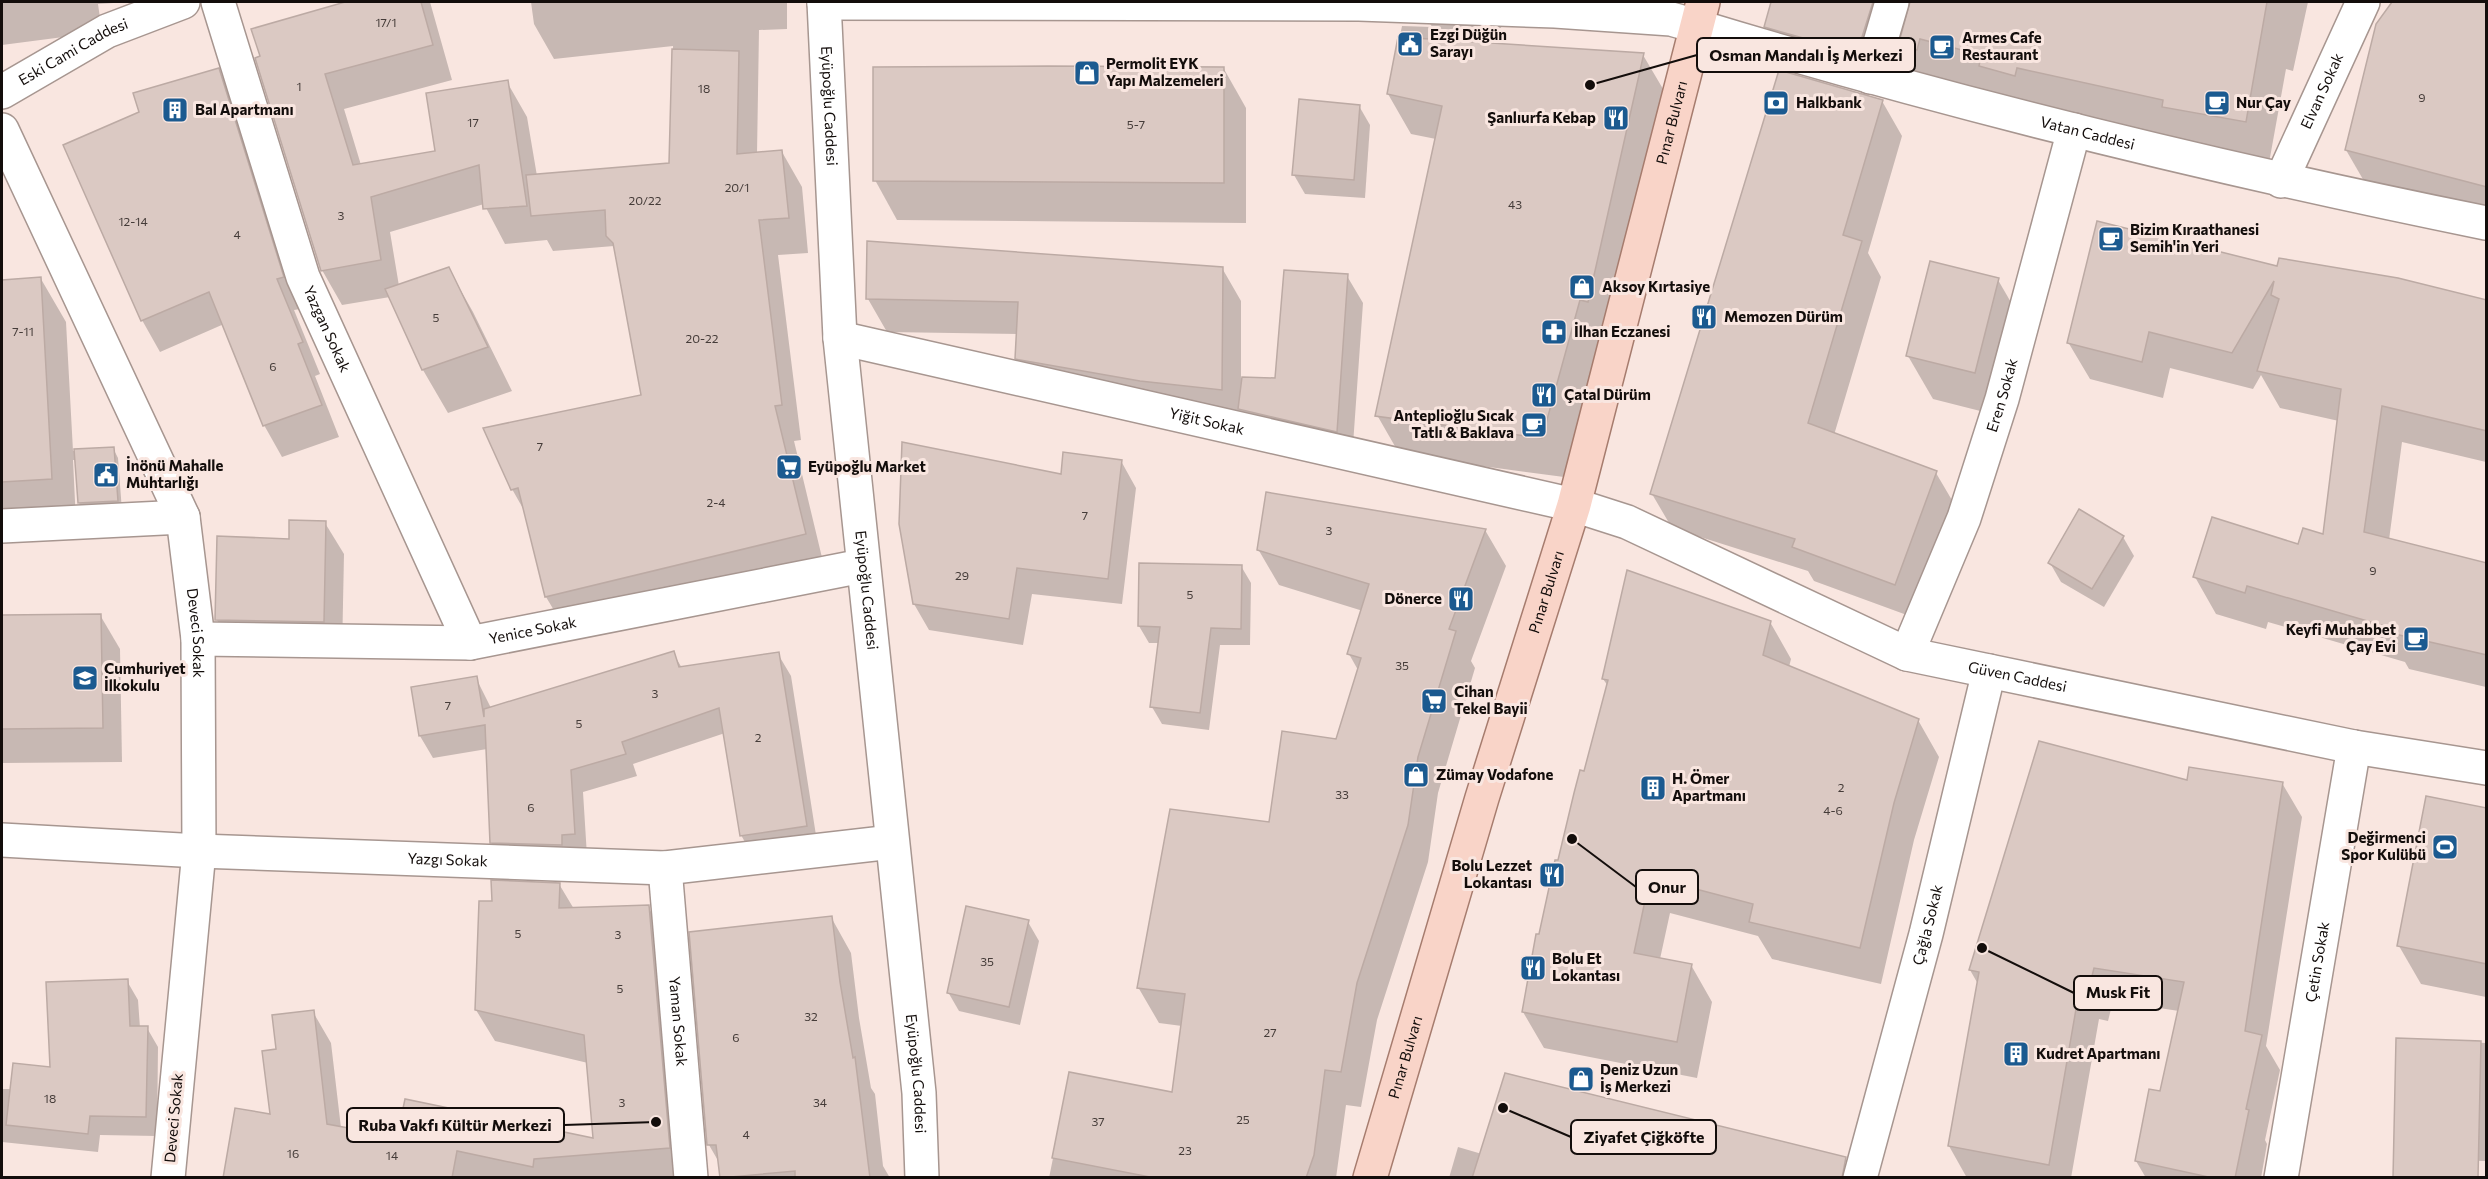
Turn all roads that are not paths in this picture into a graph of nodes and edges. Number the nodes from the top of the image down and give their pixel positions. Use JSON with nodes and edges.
{"nodes":[{"id":1,"x":183,"y":2,"type":"edge"},
{"id":2,"x":218,"y":2,"type":"edge"},
{"id":3,"x":824,"y":2,"type":"edge"},
{"id":4,"x":1892,"y":2,"type":"edge"},
{"id":5,"x":2363,"y":2,"type":"edge"},
{"id":6,"x":1359,"y":3,"type":"edge"},
{"id":7,"x":1699,"y":14,"type":"edge"},
{"id":8,"x":1870,"y":77,"type":"junction"},
{"id":9,"x":2,"y":92,"type":"edge"},
{"id":10,"x":2,"y":129,"type":"edge"},
{"id":11,"x":2074,"y":130,"type":"junction"},
{"id":12,"x":2281,"y":181,"type":"junction"},
{"id":13,"x":2487,"y":223,"type":"edge"},
{"id":14,"x":840,"y":338,"type":"junction"},
{"id":15,"x":1574,"y":505,"type":"junction"},
{"id":16,"x":183,"y":517,"type":"junction"},
{"id":17,"x":2,"y":526,"type":"edge"},
{"id":18,"x":862,"y":566,"type":"junction"},
{"id":19,"x":198,"y":639,"type":"junction"},
{"id":20,"x":470,"y":643,"type":"junction"},
{"id":21,"x":1907,"y":654,"type":"junction"},
{"id":22,"x":1989,"y":671,"type":"junction"},
{"id":23,"x":2354,"y":747,"type":"junction"},
{"id":24,"x":2487,"y":768,"type":"edge"},
{"id":25,"x":2,"y":840,"type":"edge"},
{"id":26,"x":892,"y":842,"type":"junction"},
{"id":27,"x":199,"y":851,"type":"junction"},
{"id":28,"x":664,"y":868,"type":"junction"},
{"id":29,"x":168,"y":1178,"type":"edge"},
{"id":30,"x":691,"y":1178,"type":"edge"},
{"id":31,"x":922,"y":1178,"type":"edge"},
{"id":32,"x":1370,"y":1178,"type":"edge"},
{"id":33,"x":1860,"y":1178,"type":"edge"},
{"id":34,"x":2281,"y":1178,"type":"edge"}],
"edges":[{"from":1,"to":9,"type":"street","name":"Eski Cami Caddesi"},
{"from":2,"to":20,"type":"street","name":"Yazgan Sokak"},
{"from":3,"to":6,"type":"street","name":"Vatan Caddesi"},
{"from":3,"to":14,"type":"street","name":"Eyüpoğlu Caddesi"},
{"from":4,"to":8,"type":"street"},
{"from":5,"to":12,"type":"street","name":"Elvan Sokak"},
{"from":6,"to":7,"type":"street","name":"Vatan Caddesi"},
{"from":7,"to":8,"type":"street","name":"Vatan Caddesi"},
{"from":7,"to":15,"type":"main road","name":"Pınar Bulvarı"},
{"from":8,"to":11,"type":"street","name":"Vatan Caddesi"},
{"from":10,"to":16,"type":"street","name":"Deveci Sokak"},
{"from":11,"to":12,"type":"street","name":"Vatan Caddesi"},
{"from":11,"to":21,"type":"street","name":"Eren Sokak"},
{"from":12,"to":13,"type":"street","name":"Vatan Caddesi"},
{"from":14,"to":15,"type":"street","name":"Yiğit Sokak"},
{"from":14,"to":18,"type":"street","name":"Eyüpoğlu Caddesi"},
{"from":15,"to":21,"type":"street","name":"Güven Caddesi"},
{"from":15,"to":32,"type":"main road","name":"Pınar Bulvarı"},
{"from":16,"to":17,"type":"street"},
{"from":16,"to":19,"type":"street","name":"Deveci Sokak"},
{"from":18,"to":20,"type":"street","name":"Yenice Sokak"},
{"from":18,"to":26,"type":"street","name":"Eyüpoğlu Caddesi"},
{"from":19,"to":20,"type":"street","name":"Yenice Sokak"},
{"from":19,"to":27,"type":"street","name":"Deveci Sokak"},
{"from":21,"to":22,"type":"street","name":"Güven Caddesi"},
{"from":22,"to":23,"type":"street","name":"Güven Caddesi"},
{"from":22,"to":33,"type":"street","name":"Çağla Sokak"},
{"from":23,"to":24,"type":"street","name":"Güven Caddesi"},
{"from":23,"to":34,"type":"street","name":"Çetin Sokak"},
{"from":25,"to":27,"type":"street","name":"Yazgı Sokak"},
{"from":26,"to":28,"type":"street","name":"Yazgı Sokak"},
{"from":26,"to":31,"type":"street","name":"Eyüpoğlu Caddesi"},
{"from":27,"to":28,"type":"street","name":"Yazgı Sokak"},
{"from":27,"to":29,"type":"street","name":"Deveci Sokak"},
{"from":28,"to":30,"type":"street","name":"Yaman Sokak"}]}
